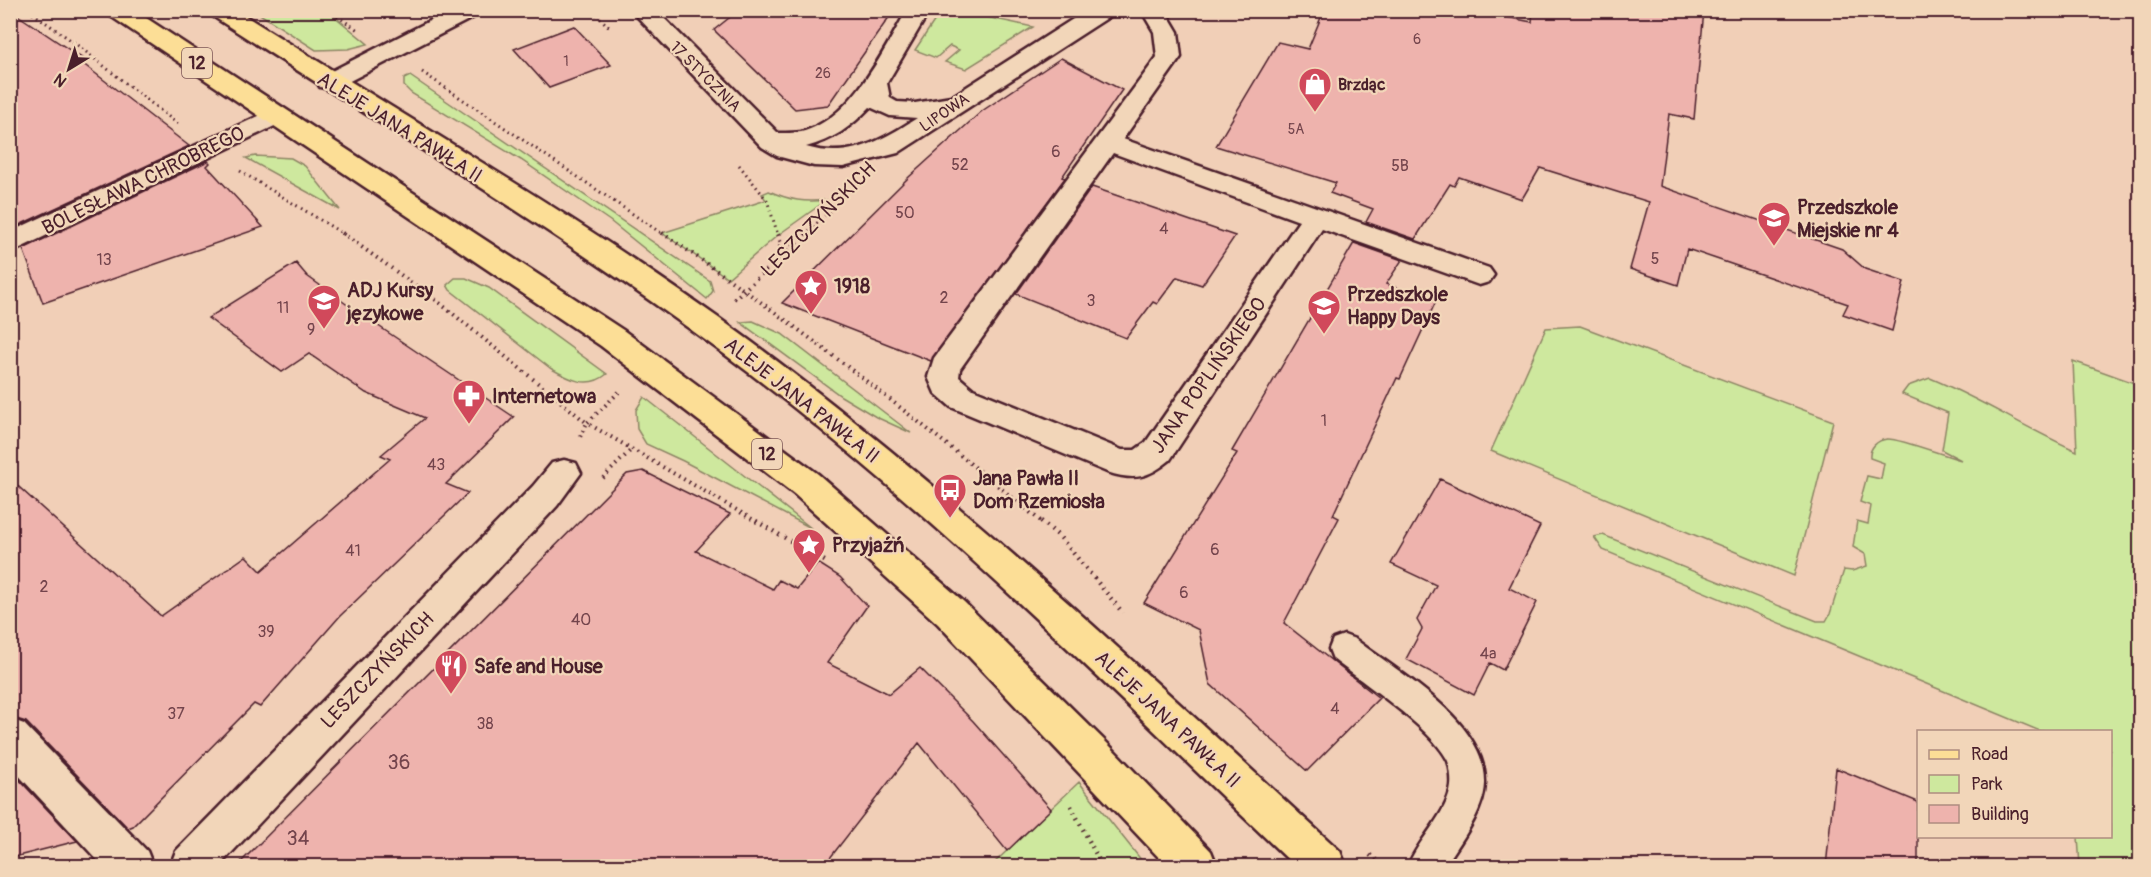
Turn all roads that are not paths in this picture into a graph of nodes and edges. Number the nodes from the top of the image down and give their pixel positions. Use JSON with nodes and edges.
{"nodes":[{"id":1,"x":117,"y":10,"type":"edge"},
{"id":2,"x":219,"y":10,"type":"edge"},
{"id":3,"x":470,"y":10,"type":"edge"},
{"id":4,"x":642,"y":10,"type":"edge"},
{"id":5,"x":919,"y":10,"type":"edge"},
{"id":6,"x":1104,"y":10,"type":"edge"},
{"id":7,"x":1152,"y":10,"type":"edge"},
{"id":8,"x":329,"y":82,"type":"junction"},
{"id":9,"x":875,"y":83,"type":"junction"},
{"id":10,"x":962,"y":100,"type":"junction"},
{"id":11,"x":276,"y":116,"type":"junction"},
{"id":12,"x":771,"y":141,"type":"junction"},
{"id":13,"x":1109,"y":143,"type":"junction"},
{"id":14,"x":1316,"y":218,"type":"junction"},
{"id":15,"x":10,"y":244,"type":"edge"},
{"id":16,"x":1479,"y":275,"type":"dead end"},
{"id":17,"x":564,"y":473,"type":"dead end"},
{"id":18,"x":1344,"y":650,"type":"dead end"},
{"id":19,"x":10,"y":737,"type":"edge"},
{"id":20,"x":132,"y":867,"type":"edge"},
{"id":21,"x":191,"y":867,"type":"edge"},
{"id":22,"x":1196,"y":867,"type":"edge"},
{"id":23,"x":1326,"y":867,"type":"edge"},
{"id":24,"x":1425,"y":867,"type":"edge"}],
"edges":[{"from":1,"to":11,"type":"main road","number":"12"},
{"from":2,"to":8,"type":"main road","name":"ALEJE JANA PAWŁA II"},
{"from":3,"to":8,"type":"street"},
{"from":4,"to":12,"type":"street","name":"17 STYCZNIA"},
{"from":5,"to":9,"type":"street"},
{"from":6,"to":10,"type":"street","name":"LIPOWA"},
{"from":7,"to":13,"type":"street","name":"JANA POPLIŃSKIEGO"},
{"from":8,"to":23,"type":"main road","name":"ALEJE JANA PAWŁA II"},
{"from":9,"to":10,"type":"street"},
{"from":9,"to":12,"type":"street"},
{"from":10,"to":12,"type":"street","name":"LIPOWA"},
{"from":11,"to":15,"type":"street","name":"BOLESŁAWA CHROBREGO"},
{"from":11,"to":22,"type":"main road","number":"12"},
{"from":13,"to":14,"type":"street"},
{"from":13,"to":14,"type":"street","name":"JANA POPLIŃSKIEGO"},
{"from":14,"to":16,"type":"street"},
{"from":17,"to":21,"type":"street","name":"LESZCZYŃSKICH"},
{"from":18,"to":24,"type":"lane"},
{"from":19,"to":20,"type":"street"}]}
